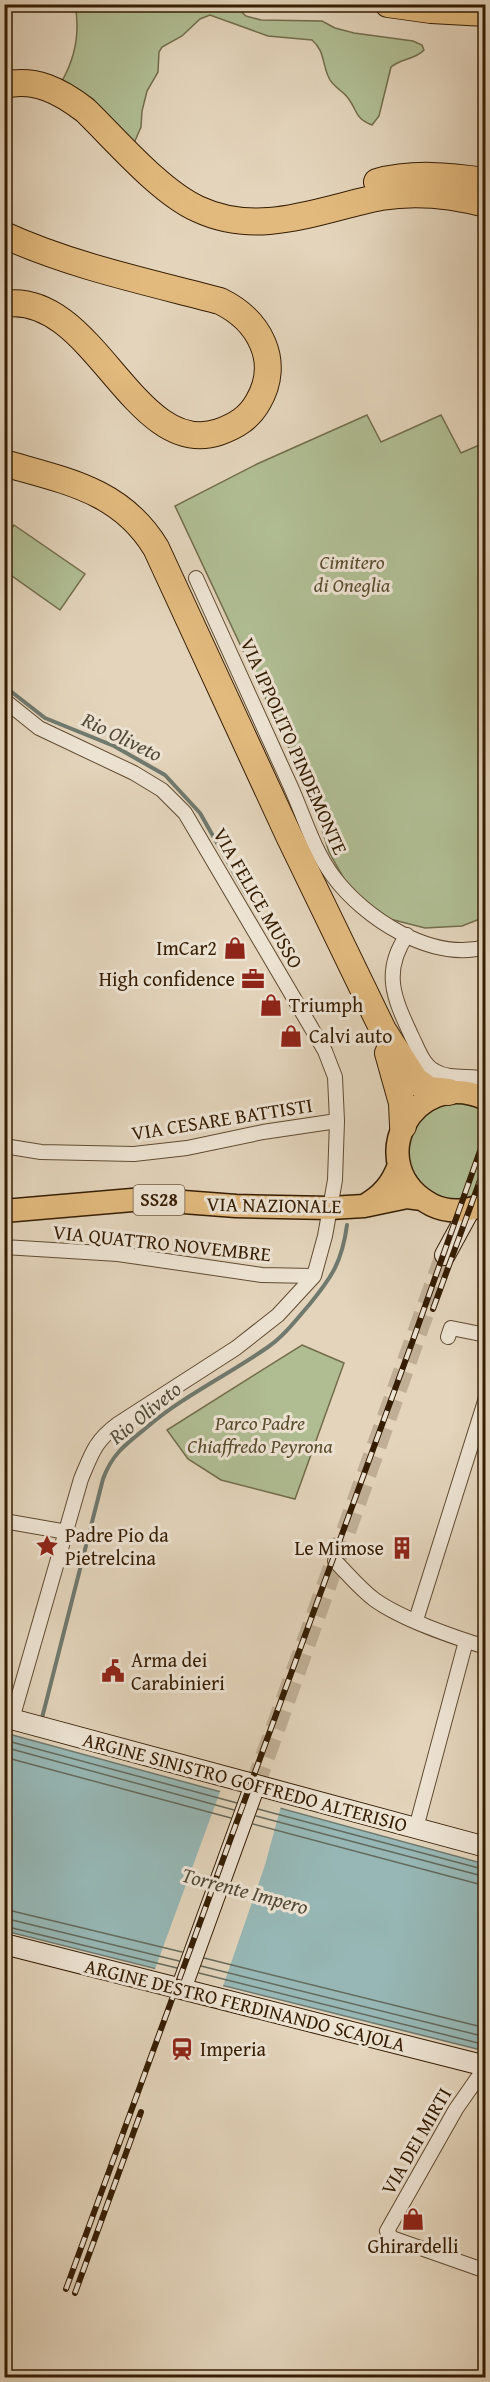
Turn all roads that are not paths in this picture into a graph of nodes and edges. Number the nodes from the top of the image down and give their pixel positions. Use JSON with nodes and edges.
{"nodes":[{"id":1,"x":388,"y":4,"type":"edge"},
{"id":2,"x":486,"y":13,"type":"edge"},
{"id":3,"x":4,"y":86,"type":"edge"},
{"id":4,"x":486,"y":182,"type":"edge"},
{"id":5,"x":486,"y":204,"type":"edge"},
{"id":6,"x":276,"y":220,"type":"junction"},
{"id":7,"x":4,"y":235,"type":"edge"},
{"id":8,"x":4,"y":304,"type":"edge"},
{"id":9,"x":4,"y":463,"type":"edge"},
{"id":10,"x":196,"y":578,"type":"dead end"},
{"id":11,"x":4,"y":700,"type":"edge"},
{"id":12,"x":406,"y":935,"type":"junction"},
{"id":13,"x":486,"y":947,"type":"edge"},
{"id":14,"x":383,"y":1030,"type":"junction"},
{"id":15,"x":486,"y":1079,"type":"edge"},
{"id":16,"x":449,"y":1092,"type":"junction"},
{"id":17,"x":486,"y":1099,"type":"edge"},
{"id":18,"x":337,"y":1121,"type":"junction"},
{"id":19,"x":402,"y":1126,"type":"junction"},
{"id":20,"x":4,"y":1146,"type":"edge"},
{"id":21,"x":399,"y":1165,"type":"junction"},
{"id":22,"x":429,"y":1204,"type":"junction"},
{"id":23,"x":364,"y":1206,"type":"junction"},
{"id":24,"x":481,"y":1206,"type":"edge"},
{"id":25,"x":330,"y":1208,"type":"junction"},
{"id":26,"x":4,"y":1211,"type":"edge"},
{"id":27,"x":4,"y":1247,"type":"edge"},
{"id":28,"x":314,"y":1276,"type":"junction"},
{"id":29,"x":486,"y":1335,"type":"edge"},
{"id":30,"x":448,"y":1337,"type":"dead end"},
{"id":31,"x":486,"y":1398,"type":"edge"},
{"id":32,"x":4,"y":1521,"type":"edge"},
{"id":33,"x":67,"y":1532,"type":"junction"},
{"id":34,"x":335,"y":1561,"type":"dead end"},
{"id":35,"x":416,"y":1620,"type":"junction"},
{"id":36,"x":466,"y":1641,"type":"junction"},
{"id":37,"x":486,"y":1647,"type":"edge"},
{"id":38,"x":8,"y":1718,"type":"edge"},
{"id":39,"x":255,"y":1785,"type":"tunnel mouth"},
{"id":40,"x":416,"y":1828,"type":"junction"},
{"id":41,"x":486,"y":1847,"type":"edge"},
{"id":42,"x":4,"y":1944,"type":"edge"},
{"id":43,"x":181,"y":1989,"type":"junction"},
{"id":44,"x":486,"y":2066,"type":"edge"},
{"id":45,"x":486,"y":2271,"type":"edge"}],
"edges":[{"from":1,"to":2,"type":"highway"},
{"from":3,"to":6,"type":"highway"},
{"from":4,"to":6,"type":"highway"},
{"from":5,"to":6,"type":"highway"},
{"from":7,"to":8,"type":"highway"},
{"from":9,"to":14,"type":"highway"},
{"from":10,"to":12,"type":"street","name":"VIA IPPOLITO PINDEMONTE"},
{"from":11,"to":18,"type":"street","name":"VIA FELICE MUSSO"},
{"from":12,"to":13,"type":"street","name":"VIA IPPOLITO PINDEMONTE"},
{"from":12,"to":15,"type":"street"},
{"from":14,"to":16,"type":"highway"},
{"from":14,"to":19,"type":"highway"},
{"from":16,"to":17,"type":"main road"},
{"from":16,"to":19,"type":"main road"},
{"from":18,"to":20,"type":"street","name":"VIA CESARE BATTISTI"},
{"from":18,"to":25,"type":"street","name":"VIA FELICE MUSSO"},
{"from":19,"to":21,"type":"main road"},
{"from":21,"to":22,"type":"main road"},
{"from":21,"to":23,"type":"main road","name":"VIA NAZIONALE"},
{"from":22,"to":23,"type":"main road","name":"VIA NAZIONALE","number":"SS28"},
{"from":22,"to":24,"type":"main road","name":"VIA NAZIONALE"},
{"from":22,"to":24,"type":"main road"},
{"from":23,"to":25,"type":"main road","name":"VIA NAZIONALE","number":"SS28"},
{"from":25,"to":26,"type":"main road","name":"VIA NAZIONALE","number":"SS28"},
{"from":25,"to":28,"type":"street","name":"VIA FELICE MUSSO"},
{"from":27,"to":28,"type":"street","name":"VIA QUATTRO NOVEMBRE"},
{"from":28,"to":33,"type":"street"},
{"from":29,"to":30,"type":"street"},
{"from":31,"to":35,"type":"street"},
{"from":32,"to":33,"type":"street"},
{"from":33,"to":38,"type":"street"},
{"from":34,"to":35,"type":"street"},
{"from":35,"to":36,"type":"street"},
{"from":36,"to":37,"type":"street"},
{"from":36,"to":40,"type":"street"},
{"from":38,"to":40,"type":"main road","name":"ARGINE SINISTRO GOFFREDO ALTERISIO"},
{"from":39,"to":43,"type":"main road"},
{"from":40,"to":41,"type":"main road","name":"ARGINE SINISTRO GOFFREDO ALTERISIO"},
{"from":42,"to":43,"type":"main road","name":"ARGINE DESTRO FERDINANDO SCAJOLA"},
{"from":43,"to":44,"type":"main road","name":"ARGINE DESTRO FERDINANDO SCAJOLA"},
{"from":44,"to":45,"type":"street","name":"VIA DEI MIRTI"}]}
